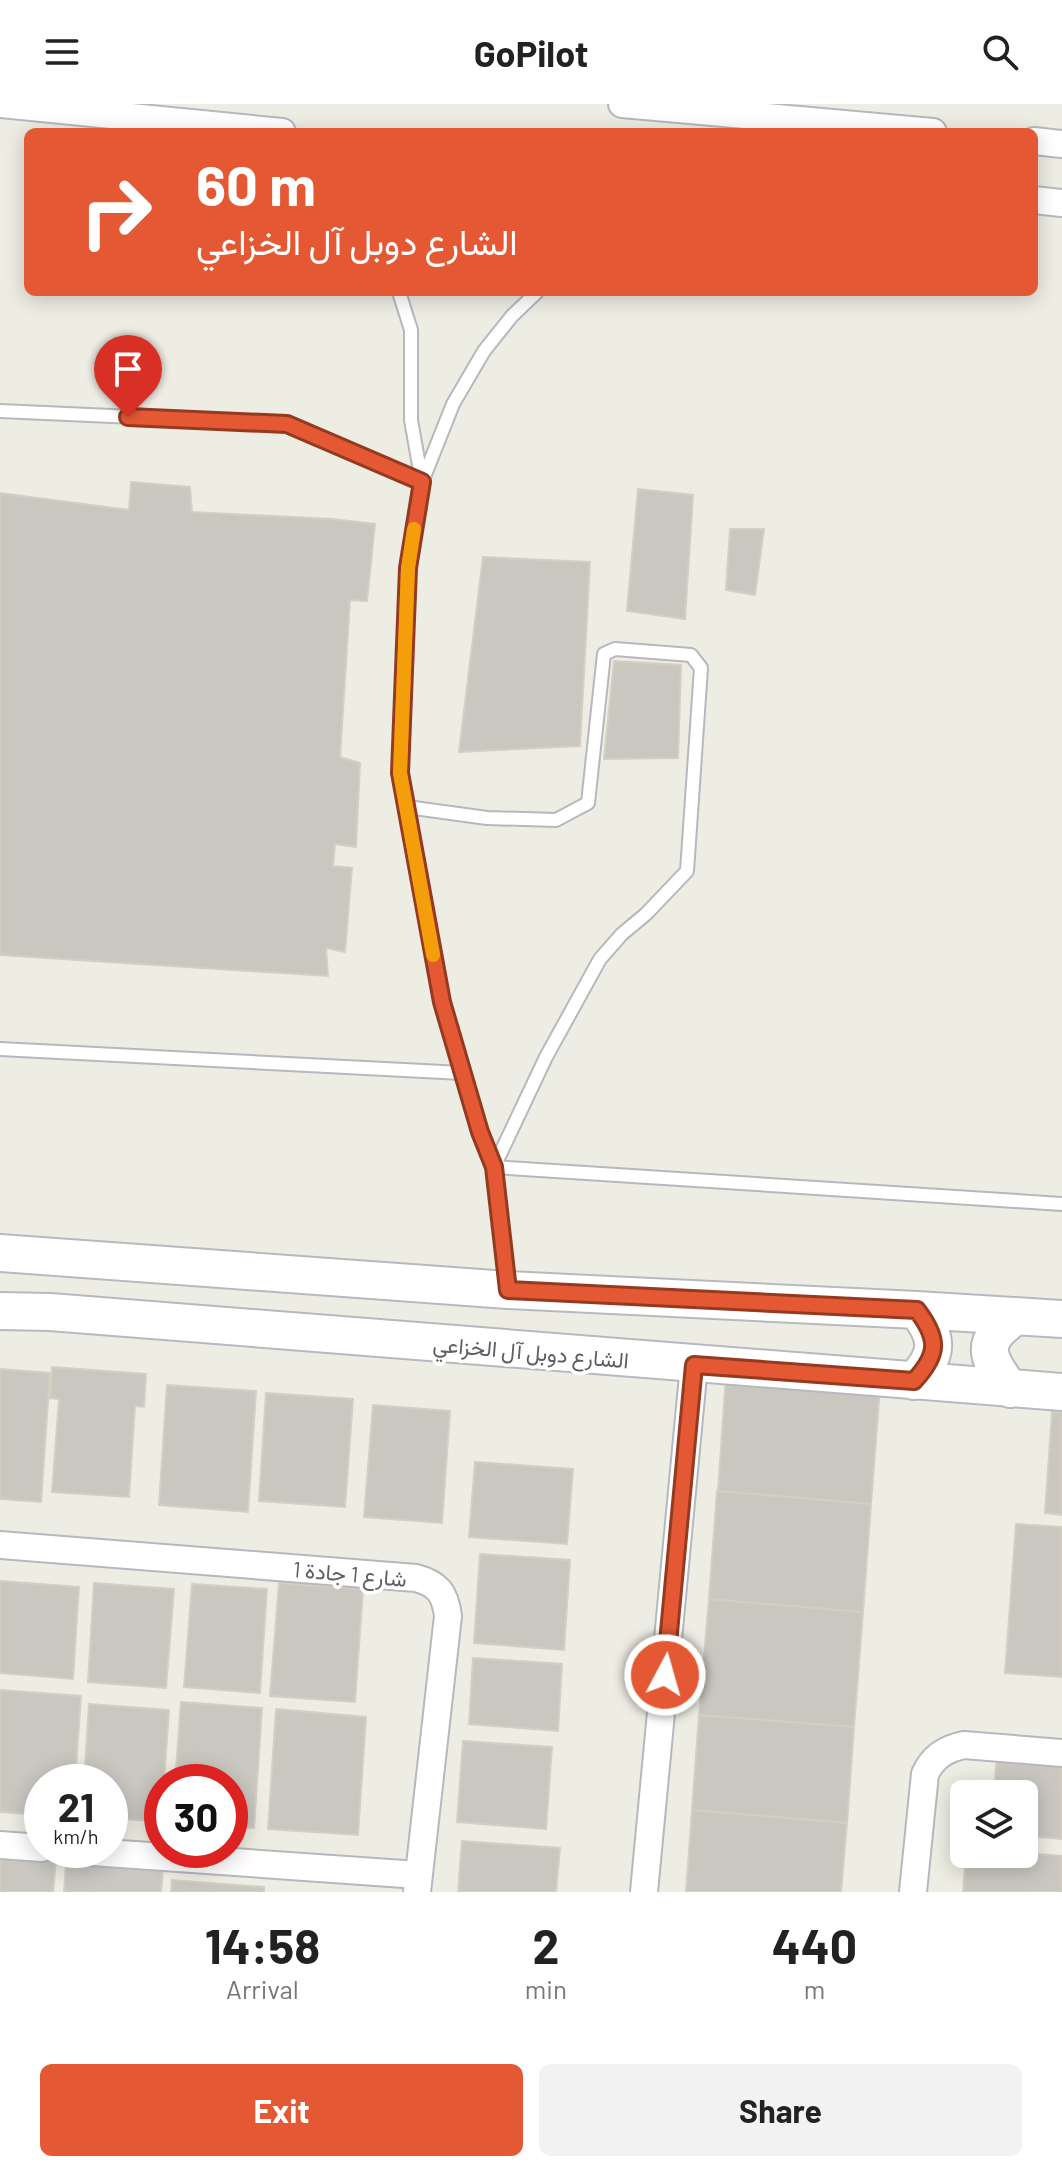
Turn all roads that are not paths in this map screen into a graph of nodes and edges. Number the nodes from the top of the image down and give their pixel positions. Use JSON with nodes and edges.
{"nodes":[{"id":1,"x":0,"y":104,"type":"edge"},
{"id":2,"x":622,"y":104,"type":"edge"},
{"id":3,"x":152,"y":119,"type":"junction"},
{"id":4,"x":183,"y":128,"type":"edge"},
{"id":5,"x":242,"y":128,"type":"edge"},
{"id":6,"x":889,"y":128,"type":"edge"},
{"id":7,"x":1038,"y":141,"type":"edge"},
{"id":8,"x":1062,"y":144,"type":"edge"},
{"id":9,"x":1038,"y":200,"type":"edge"},
{"id":10,"x":1062,"y":203,"type":"edge"},
{"id":11,"x":400,"y":296,"type":"edge"},
{"id":12,"x":533,"y":296,"type":"edge"},
{"id":13,"x":0,"y":411,"type":"edge"},
{"id":14,"x":422,"y":482,"type":"junction"},
{"id":15,"x":407,"y":807,"type":"junction"},
{"id":16,"x":0,"y":1049,"type":"edge"},
{"id":17,"x":462,"y":1073,"type":"junction"},
{"id":18,"x":494,"y":1167,"type":"junction"},
{"id":19,"x":1062,"y":1204,"type":"edge"},
{"id":20,"x":0,"y":1253,"type":"edge"},
{"id":21,"x":508,"y":1290,"type":"junction"},
{"id":22,"x":917,"y":1310,"type":"junction"},
{"id":23,"x":0,"y":1311,"type":"edge"},
{"id":24,"x":1016,"y":1316,"type":"junction"},
{"id":25,"x":1062,"y":1319,"type":"edge"},
{"id":26,"x":694,"y":1365,"type":"junction"},
{"id":27,"x":914,"y":1381,"type":"junction"},
{"id":28,"x":1010,"y":1389,"type":"junction"},
{"id":29,"x":1062,"y":1392,"type":"edge"},
{"id":30,"x":0,"y":1545,"type":"edge"},
{"id":31,"x":1062,"y":1753,"type":"edge"},
{"id":32,"x":0,"y":1845,"type":"edge"},
{"id":33,"x":24,"y":1847,"type":"edge"},
{"id":34,"x":128,"y":1856,"type":"edge"},
{"id":35,"x":418,"y":1884,"type":"edge"},
{"id":36,"x":644,"y":1892,"type":"edge"},
{"id":37,"x":913,"y":1892,"type":"edge"}],
"edges":[{"from":1,"to":3,"type":"street"},
{"from":2,"to":6,"type":"street"},
{"from":3,"to":4,"type":"lane"},
{"from":3,"to":5,"type":"street"},
{"from":7,"to":8,"type":"street"},
{"from":9,"to":10,"type":"street"},
{"from":11,"to":14,"type":"lane"},
{"from":12,"to":14,"type":"lane"},
{"from":13,"to":14,"type":"lane"},
{"from":14,"to":15,"type":"lane"},
{"from":15,"to":17,"type":"lane"},
{"from":15,"to":18,"type":"lane"},
{"from":16,"to":17,"type":"lane"},
{"from":17,"to":18,"type":"lane"},
{"from":18,"to":19,"type":"lane"},
{"from":18,"to":21,"type":"lane"},
{"from":20,"to":21,"type":"main road"},
{"from":21,"to":22,"type":"main road"},
{"from":22,"to":24,"type":"main road"},
{"from":22,"to":27,"type":"main road"},
{"from":23,"to":26,"type":"main road","name":"الشارع دوبل آل الخزاعي"},
{"from":24,"to":25,"type":"main road"},
{"from":24,"to":28,"type":"main road"},
{"from":26,"to":27,"type":"main road","name":"الشارع دوبل آل الخزاعي"},
{"from":26,"to":36,"type":"street"},
{"from":27,"to":28,"type":"main road","name":"الشارع دوبل آل الخزاعي"},
{"from":28,"to":29,"type":"main road","name":"الشارع دوبل آل الخزاعي"},
{"from":30,"to":35,"type":"street","name":"شارع 1 جادة 1"},
{"from":31,"to":37,"type":"street"},
{"from":32,"to":33,"type":"street"},
{"from":34,"to":35,"type":"street"}]}
